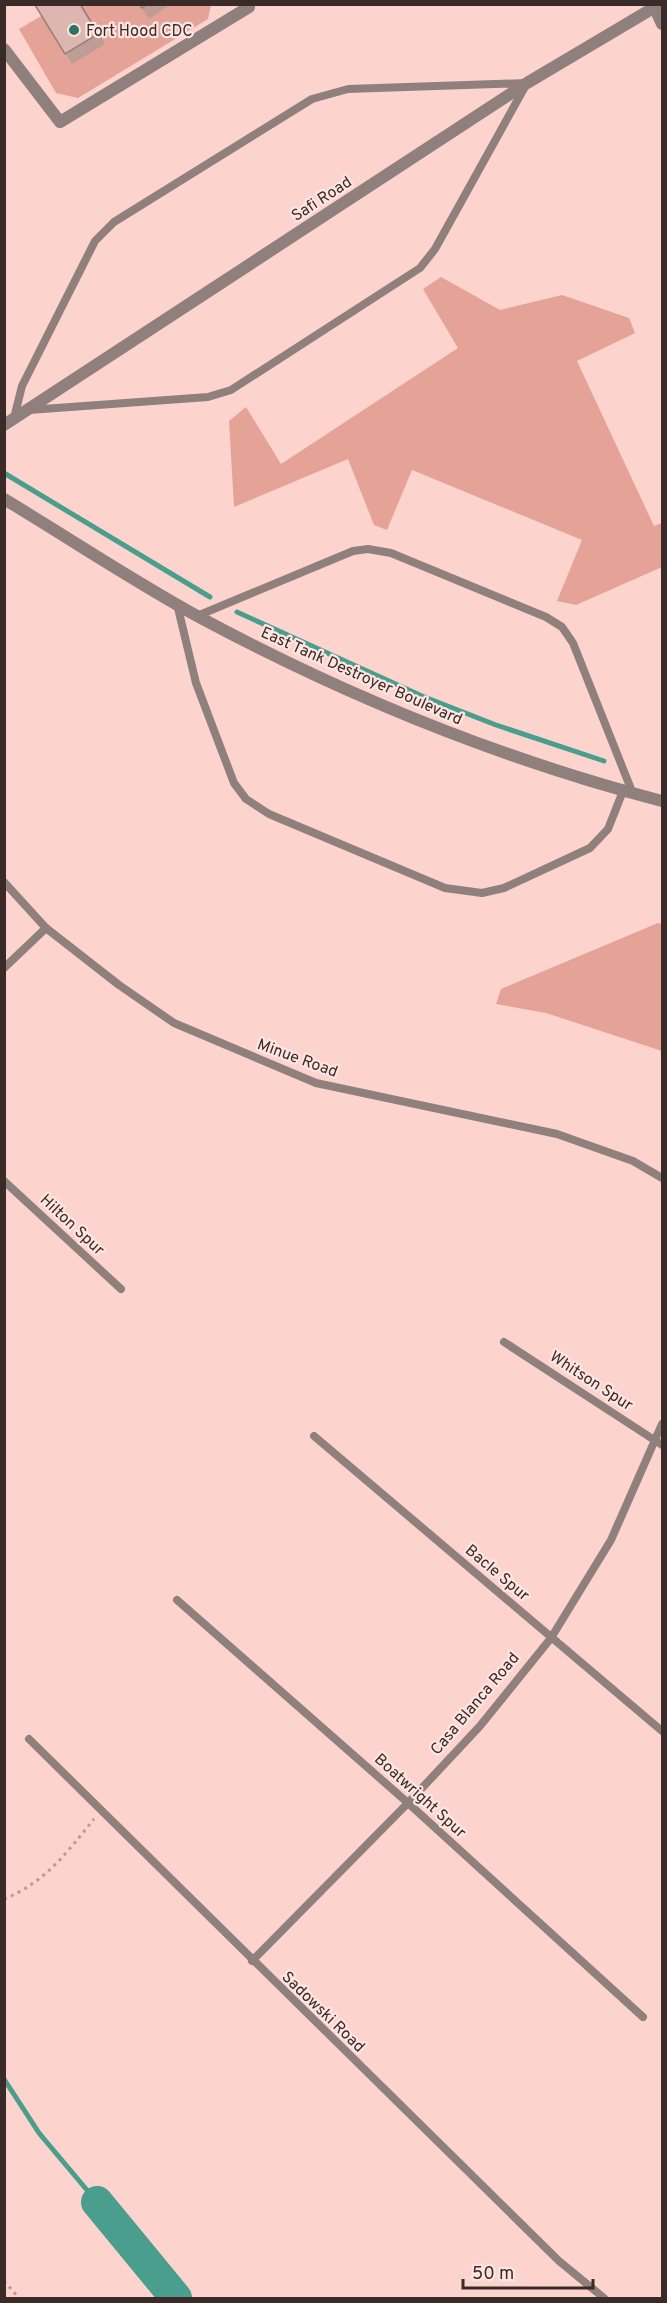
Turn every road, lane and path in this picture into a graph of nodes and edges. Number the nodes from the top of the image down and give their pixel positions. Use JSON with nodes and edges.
{"nodes":[{"id":1,"x":656,"y":5,"type":"edge"},
{"id":2,"x":249,"y":7,"type":"dead end"},
{"id":3,"x":663,"y":24,"type":"edge"},
{"id":4,"x":4,"y":49,"type":"edge"},
{"id":5,"x":526,"y":83,"type":"junction"},
{"id":6,"x":28,"y":410,"type":"junction"},
{"id":7,"x":9,"y":422,"type":"edge"},
{"id":8,"x":4,"y":499,"type":"edge"},
{"id":9,"x":177,"y":604,"type":"junction"},
{"id":10,"x":197,"y":616,"type":"junction"},
{"id":11,"x":628,"y":792,"type":"junction"},
{"id":12,"x":663,"y":801,"type":"edge"},
{"id":13,"x":4,"y":882,"type":"edge"},
{"id":14,"x":46,"y":928,"type":"junction"},
{"id":15,"x":4,"y":968,"type":"edge"},
{"id":16,"x":663,"y":1178,"type":"edge"},
{"id":17,"x":4,"y":1181,"type":"edge"},
{"id":18,"x":121,"y":1289,"type":"dead end"},
{"id":19,"x":504,"y":1342,"type":"dead end"},
{"id":20,"x":663,"y":1424,"type":"edge"},
{"id":21,"x":314,"y":1436,"type":"dead end"},
{"id":22,"x":660,"y":1442,"type":"edge"},
{"id":23,"x":177,"y":1600,"type":"dead end"},
{"id":24,"x":550,"y":1638,"type":"junction"},
{"id":25,"x":663,"y":1731,"type":"edge"},
{"id":26,"x":29,"y":1739,"type":"dead end"},
{"id":27,"x":408,"y":1803,"type":"junction"},
{"id":28,"x":101,"y":1810,"type":"junction"},
{"id":29,"x":4,"y":1899,"type":"edge"},
{"id":30,"x":252,"y":1961,"type":"junction"},
{"id":31,"x":643,"y":2017,"type":"dead end"},
{"id":32,"x":4,"y":2281,"type":"edge"},
{"id":33,"x":19,"y":2298,"type":"edge"},
{"id":34,"x":604,"y":2298,"type":"edge"}],
"edges":[{"from":1,"to":3,"type":"street"},
{"from":1,"to":5,"type":"street","name":"Safi Road"},
{"from":2,"to":4,"type":"street"},
{"from":5,"to":6,"type":"street","name":"Safi Road"},
{"from":5,"to":6,"type":"lane"},
{"from":5,"to":7,"type":"lane"},
{"from":6,"to":7,"type":"street","name":"Safi Road"},
{"from":8,"to":9,"type":"street","name":"East Tank Destroyer Boulevard"},
{"from":9,"to":10,"type":"street","name":"East Tank Destroyer Boulevard"},
{"from":9,"to":11,"type":"lane"},
{"from":10,"to":11,"type":"street","name":"East Tank Destroyer Boulevard"},
{"from":10,"to":11,"type":"lane"},
{"from":11,"to":12,"type":"street","name":"East Tank Destroyer Boulevard"},
{"from":13,"to":14,"type":"lane","name":"Minue Road"},
{"from":14,"to":15,"type":"lane"},
{"from":14,"to":16,"type":"lane","name":"Minue Road"},
{"from":17,"to":18,"type":"lane","name":"Hilton Spur"},
{"from":19,"to":22,"type":"lane","name":"Whitson Spur"},
{"from":20,"to":22,"type":"lane","name":"Casa Blanca Road"},
{"from":21,"to":24,"type":"lane","name":"Bacle Spur"},
{"from":22,"to":24,"type":"lane","name":"Casa Blanca Road"},
{"from":23,"to":27,"type":"lane","name":"Boatwright Spur"},
{"from":24,"to":25,"type":"lane","name":"Bacle Spur"},
{"from":24,"to":27,"type":"lane","name":"Casa Blanca Road"},
{"from":26,"to":28,"type":"lane","name":"Sadowski Road"},
{"from":27,"to":30,"type":"lane","name":"Casa Blanca Road"},
{"from":27,"to":31,"type":"lane","name":"Boatwright Spur"},
{"from":28,"to":29,"type":"path"},
{"from":28,"to":30,"type":"lane","name":"Sadowski Road"},
{"from":30,"to":34,"type":"lane","name":"Sadowski Road"},
{"from":32,"to":33,"type":"path"}]}
